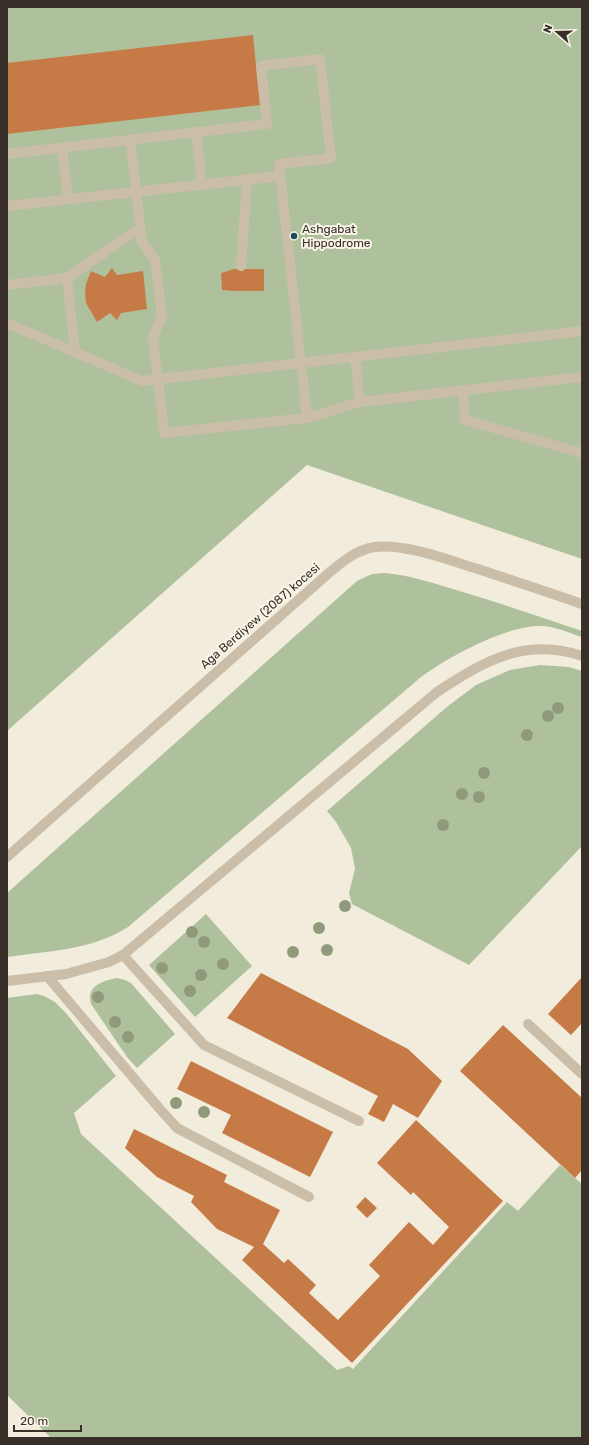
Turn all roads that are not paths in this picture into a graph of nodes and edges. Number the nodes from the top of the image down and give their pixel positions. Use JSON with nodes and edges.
{"nodes":[{"id":1,"x":196,"y":132,"type":"junction"},
{"id":2,"x":130,"y":140,"type":"junction"},
{"id":3,"x":62,"y":148,"type":"junction"},
{"id":4,"x":7,"y":154,"type":"edge"},
{"id":5,"x":280,"y":176,"type":"junction"},
{"id":6,"x":247,"y":180,"type":"junction"},
{"id":7,"x":202,"y":185,"type":"junction"},
{"id":8,"x":136,"y":193,"type":"junction"},
{"id":9,"x":68,"y":199,"type":"junction"},
{"id":10,"x":7,"y":206,"type":"edge"},
{"id":11,"x":140,"y":228,"type":"junction"},
{"id":12,"x":241,"y":266,"type":"dead end"},
{"id":13,"x":67,"y":278,"type":"junction"},
{"id":14,"x":7,"y":285,"type":"edge"},
{"id":15,"x":7,"y":322,"type":"edge"},
{"id":16,"x":582,"y":331,"type":"edge"},
{"id":17,"x":75,"y":352,"type":"junction"},
{"id":18,"x":355,"y":357,"type":"junction"},
{"id":19,"x":302,"y":363,"type":"junction"},
{"id":20,"x":158,"y":379,"type":"junction"},
{"id":21,"x":579,"y":379,"type":"edge"},
{"id":22,"x":463,"y":390,"type":"junction"},
{"id":23,"x":360,"y":402,"type":"junction"},
{"id":24,"x":308,"y":418,"type":"junction"},
{"id":25,"x":582,"y":453,"type":"edge"},
{"id":26,"x":582,"y":604,"type":"edge"},
{"id":27,"x":582,"y":656,"type":"edge"},
{"id":28,"x":7,"y":857,"type":"edge"},
{"id":29,"x":123,"y":955,"type":"junction"},
{"id":30,"x":47,"y":976,"type":"junction"},
{"id":31,"x":7,"y":980,"type":"edge"},
{"id":32,"x":528,"y":1024,"type":"dead end"},
{"id":33,"x":582,"y":1074,"type":"edge"},
{"id":34,"x":359,"y":1122,"type":"dead end"},
{"id":35,"x":309,"y":1197,"type":"dead end"}],
"edges":[{"from":1,"to":2,"type":"street"},
{"from":1,"to":5,"type":"street"},
{"from":1,"to":7,"type":"street"},
{"from":2,"to":3,"type":"street"},
{"from":2,"to":8,"type":"street"},
{"from":3,"to":4,"type":"street"},
{"from":3,"to":9,"type":"street"},
{"from":5,"to":6,"type":"street"},
{"from":5,"to":19,"type":"street"},
{"from":6,"to":7,"type":"street"},
{"from":6,"to":12,"type":"street"},
{"from":7,"to":8,"type":"street"},
{"from":8,"to":9,"type":"street"},
{"from":8,"to":11,"type":"street"},
{"from":9,"to":10,"type":"street"},
{"from":11,"to":13,"type":"street"},
{"from":11,"to":20,"type":"street"},
{"from":13,"to":14,"type":"street"},
{"from":13,"to":17,"type":"street"},
{"from":15,"to":17,"type":"street"},
{"from":16,"to":18,"type":"street"},
{"from":17,"to":20,"type":"street"},
{"from":18,"to":19,"type":"street"},
{"from":18,"to":23,"type":"street"},
{"from":19,"to":20,"type":"street"},
{"from":19,"to":24,"type":"street"},
{"from":20,"to":24,"type":"street"},
{"from":21,"to":22,"type":"street"},
{"from":22,"to":23,"type":"street"},
{"from":22,"to":25,"type":"street"},
{"from":23,"to":24,"type":"street"},
{"from":26,"to":28,"type":"street","name":"Aga Berdiyew (2087) kocesi"},
{"from":27,"to":29,"type":"street"},
{"from":29,"to":30,"type":"street"},
{"from":29,"to":34,"type":"street"},
{"from":30,"to":31,"type":"street"},
{"from":30,"to":35,"type":"street"},
{"from":32,"to":33,"type":"street"}]}
